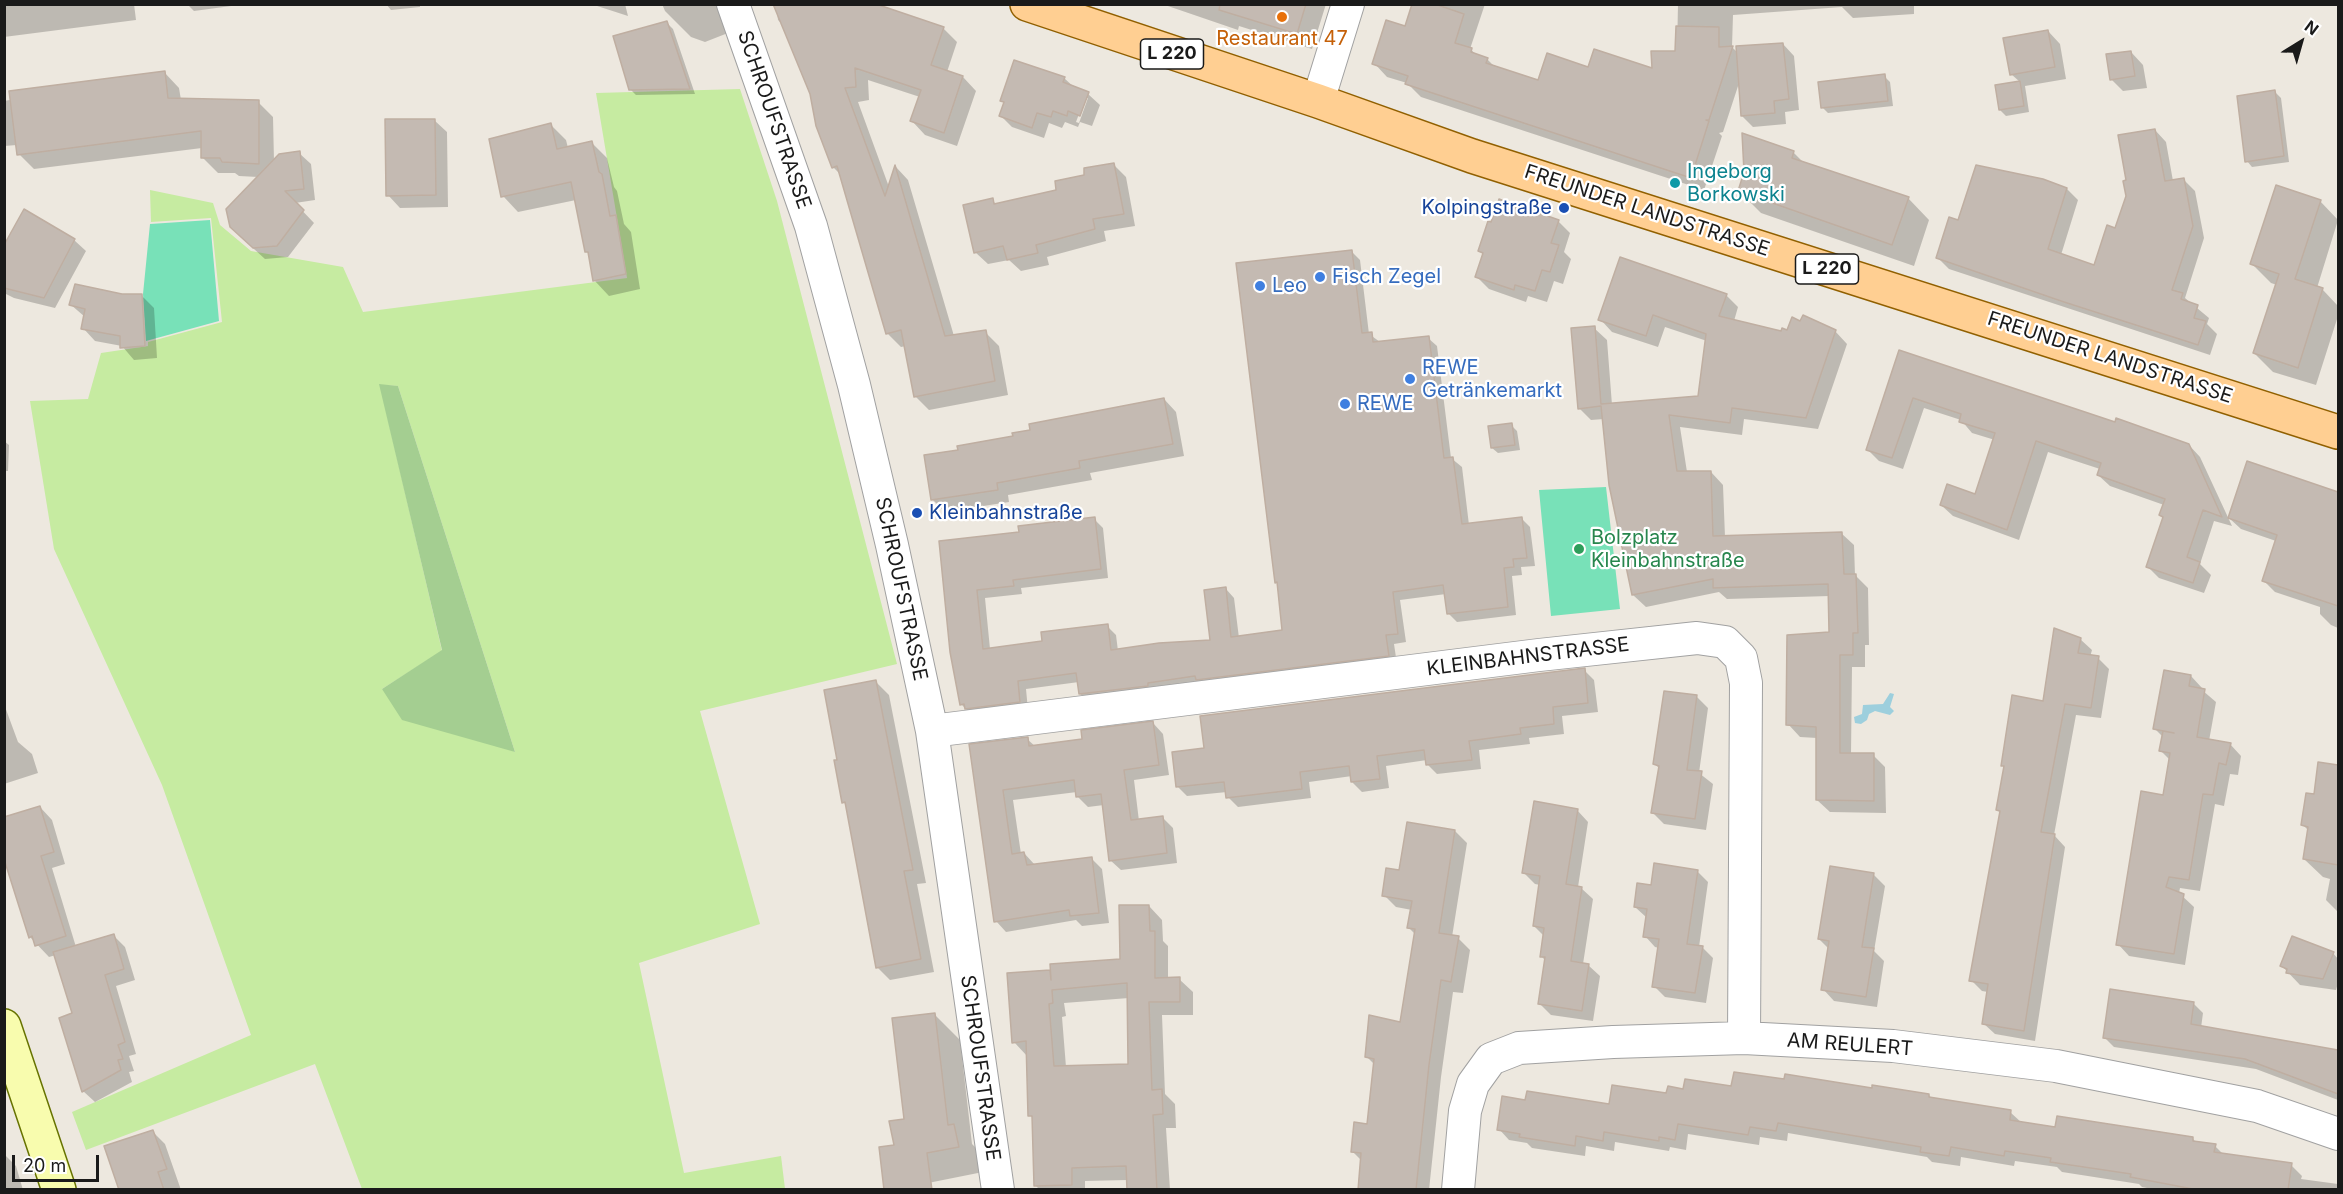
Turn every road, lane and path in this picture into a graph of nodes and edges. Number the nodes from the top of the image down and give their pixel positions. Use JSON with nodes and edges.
{"nodes":[{"id":1,"x":733,"y":4,"type":"edge"},
{"id":2,"x":1027,"y":4,"type":"edge"},
{"id":3,"x":1348,"y":4,"type":"edge"},
{"id":4,"x":1318,"y":101,"type":"junction"},
{"id":5,"x":2338,"y":432,"type":"edge"},
{"id":6,"x":932,"y":731,"type":"junction"},
{"id":7,"x":4,"y":1026,"type":"edge"},
{"id":8,"x":1744,"y":1038,"type":"junction"},
{"id":9,"x":2338,"y":1134,"type":"edge"},
{"id":10,"x":59,"y":1190,"type":"edge"},
{"id":11,"x":998,"y":1190,"type":"edge"},
{"id":12,"x":1458,"y":1190,"type":"edge"}],
"edges":[{"from":1,"to":6,"type":"street","name":"SCHROUFSTRASSE"},
{"from":2,"to":4,"type":"main road","name":"FREUNDER LANDSTRASSE","number":"L 220"},
{"from":3,"to":4,"type":"street"},
{"from":4,"to":5,"type":"main road","name":"FREUNDER LANDSTRASSE","number":"L 220"},
{"from":6,"to":8,"type":"street","name":"KLEINBAHNSTRASSE"},
{"from":6,"to":11,"type":"street","name":"SCHROUFSTRASSE"},
{"from":7,"to":10,"type":"main road"},
{"from":8,"to":9,"type":"street","name":"AM REULERT"},
{"from":8,"to":12,"type":"street","name":"AM REULERT"}]}
